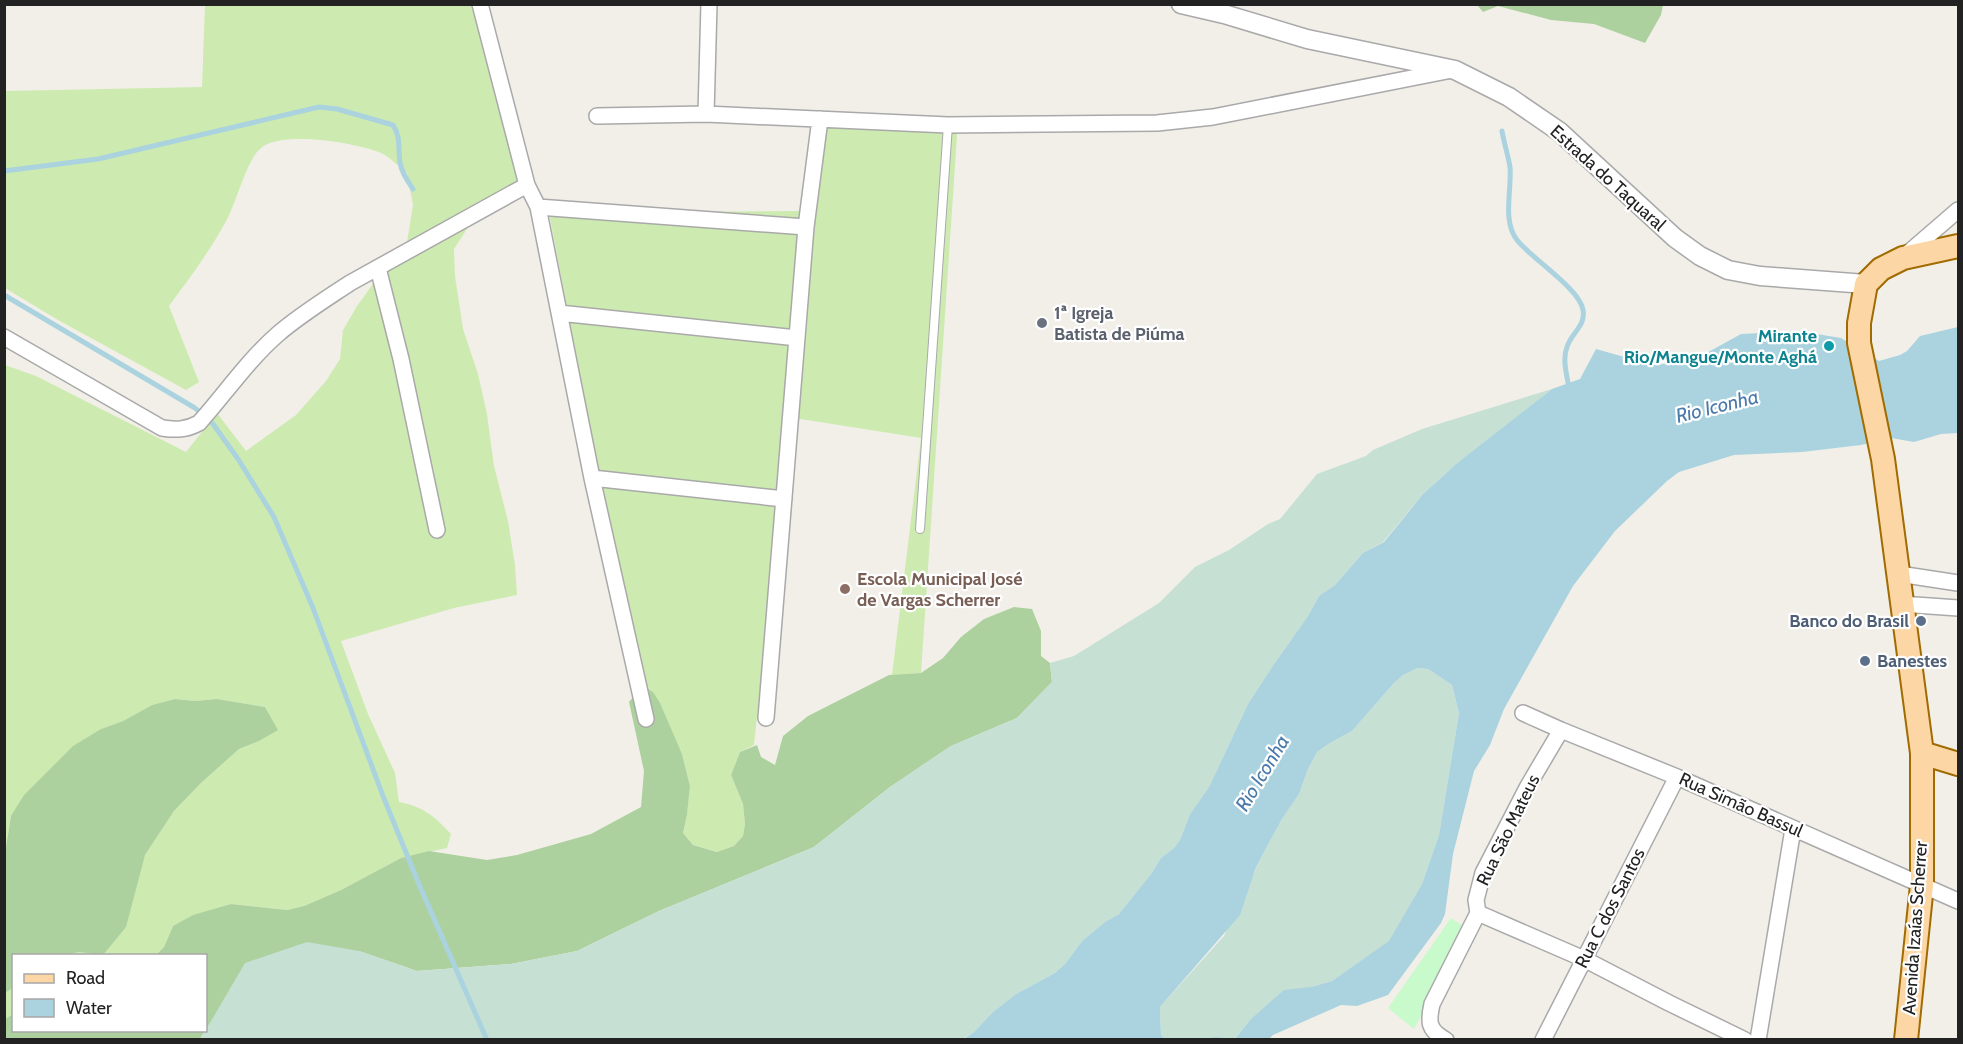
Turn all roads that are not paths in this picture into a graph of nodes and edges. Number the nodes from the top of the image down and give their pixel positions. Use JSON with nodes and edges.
{"nodes":[{"id":1,"x":480,"y":4,"type":"edge"},
{"id":2,"x":709,"y":4,"type":"edge"},
{"id":3,"x":1181,"y":4,"type":"edge"},
{"id":4,"x":1455,"y":70,"type":"junction"},
{"id":5,"x":706,"y":114,"type":"junction"},
{"id":6,"x":597,"y":116,"type":"dead end"},
{"id":7,"x":820,"y":119,"type":"junction"},
{"id":8,"x":948,"y":126,"type":"junction"},
{"id":9,"x":527,"y":185,"type":"junction"},
{"id":10,"x":538,"y":207,"type":"junction"},
{"id":11,"x":1959,"y":210,"type":"edge"},
{"id":12,"x":806,"y":227,"type":"junction"},
{"id":13,"x":1959,"y":246,"type":"edge"},
{"id":14,"x":1903,"y":258,"type":"junction"},
{"id":15,"x":378,"y":268,"type":"junction"},
{"id":16,"x":1866,"y":284,"type":"junction"},
{"id":17,"x":559,"y":314,"type":"junction"},
{"id":18,"x":4,"y":337,"type":"edge"},
{"id":19,"x":797,"y":338,"type":"junction"},
{"id":20,"x":592,"y":478,"type":"junction"},
{"id":21,"x":784,"y":499,"type":"junction"},
{"id":22,"x":920,"y":529,"type":"dead end"},
{"id":23,"x":437,"y":530,"type":"dead end"},
{"id":24,"x":1899,"y":574,"type":"junction"},
{"id":25,"x":1959,"y":583,"type":"edge"},
{"id":26,"x":1901,"y":604,"type":"junction"},
{"id":27,"x":1959,"y":608,"type":"edge"},
{"id":28,"x":1523,"y":713,"type":"dead end"},
{"id":29,"x":766,"y":718,"type":"dead end"},
{"id":30,"x":646,"y":719,"type":"dead end"},
{"id":31,"x":1561,"y":730,"type":"junction"},
{"id":32,"x":1922,"y":753,"type":"junction"},
{"id":33,"x":1959,"y":764,"type":"edge"},
{"id":34,"x":1677,"y":777,"type":"junction"},
{"id":35,"x":1793,"y":829,"type":"junction"},
{"id":36,"x":1922,"y":885,"type":"junction"},
{"id":37,"x":1959,"y":900,"type":"edge"},
{"id":38,"x":1478,"y":913,"type":"junction"},
{"id":39,"x":1584,"y":959,"type":"junction"},
{"id":40,"x":1439,"y":1035,"type":"edge"},
{"id":41,"x":1543,"y":1040,"type":"edge"},
{"id":42,"x":1745,"y":1040,"type":"edge"},
{"id":43,"x":1758,"y":1040,"type":"edge"},
{"id":44,"x":1906,"y":1040,"type":"edge"}],
"edges":[{"from":1,"to":9,"type":"street"},
{"from":2,"to":5,"type":"street"},
{"from":3,"to":4,"type":"street","name":"Estrada do Taquaral"},
{"from":4,"to":8,"type":"street"},
{"from":4,"to":16,"type":"street","name":"Estrada do Taquaral"},
{"from":5,"to":6,"type":"street"},
{"from":5,"to":7,"type":"street"},
{"from":7,"to":8,"type":"street"},
{"from":7,"to":12,"type":"street"},
{"from":8,"to":22,"type":"lane"},
{"from":9,"to":10,"type":"street"},
{"from":9,"to":15,"type":"street"},
{"from":10,"to":12,"type":"street"},
{"from":10,"to":17,"type":"street"},
{"from":11,"to":14,"type":"street"},
{"from":12,"to":19,"type":"street"},
{"from":13,"to":14,"type":"main road"},
{"from":14,"to":16,"type":"main road"},
{"from":15,"to":18,"type":"street"},
{"from":15,"to":23,"type":"street"},
{"from":16,"to":24,"type":"main road","name":"Avenida Izaías Scherrer"},
{"from":17,"to":19,"type":"street"},
{"from":17,"to":20,"type":"street"},
{"from":19,"to":21,"type":"street"},
{"from":20,"to":21,"type":"street"},
{"from":20,"to":30,"type":"street"},
{"from":21,"to":29,"type":"street"},
{"from":24,"to":25,"type":"street"},
{"from":24,"to":26,"type":"main road","name":"Avenida Izaías Scherrer"},
{"from":26,"to":27,"type":"street"},
{"from":26,"to":32,"type":"main road","name":"Avenida Izaías Scherrer"},
{"from":28,"to":31,"type":"street","name":"Rua Simão Bassul"},
{"from":31,"to":34,"type":"street","name":"Rua Simão Bassul"},
{"from":31,"to":38,"type":"street","name":"Rua São Mateus"},
{"from":32,"to":33,"type":"main road"},
{"from":32,"to":36,"type":"main road","name":"Avenida Izaías Scherrer"},
{"from":34,"to":35,"type":"street","name":"Rua Simão Bassul"},
{"from":34,"to":39,"type":"street","name":"Rua C dos Santos"},
{"from":35,"to":36,"type":"street","name":"Rua Simão Bassul"},
{"from":35,"to":43,"type":"street"},
{"from":36,"to":37,"type":"street","name":"Rua Simão Bassul"},
{"from":36,"to":44,"type":"main road","name":"Avenida Izaías Scherrer"},
{"from":38,"to":39,"type":"street"},
{"from":38,"to":40,"type":"street","name":"Rua São Mateus"},
{"from":39,"to":41,"type":"street","name":"Rua C dos Santos"},
{"from":39,"to":42,"type":"street"}]}
